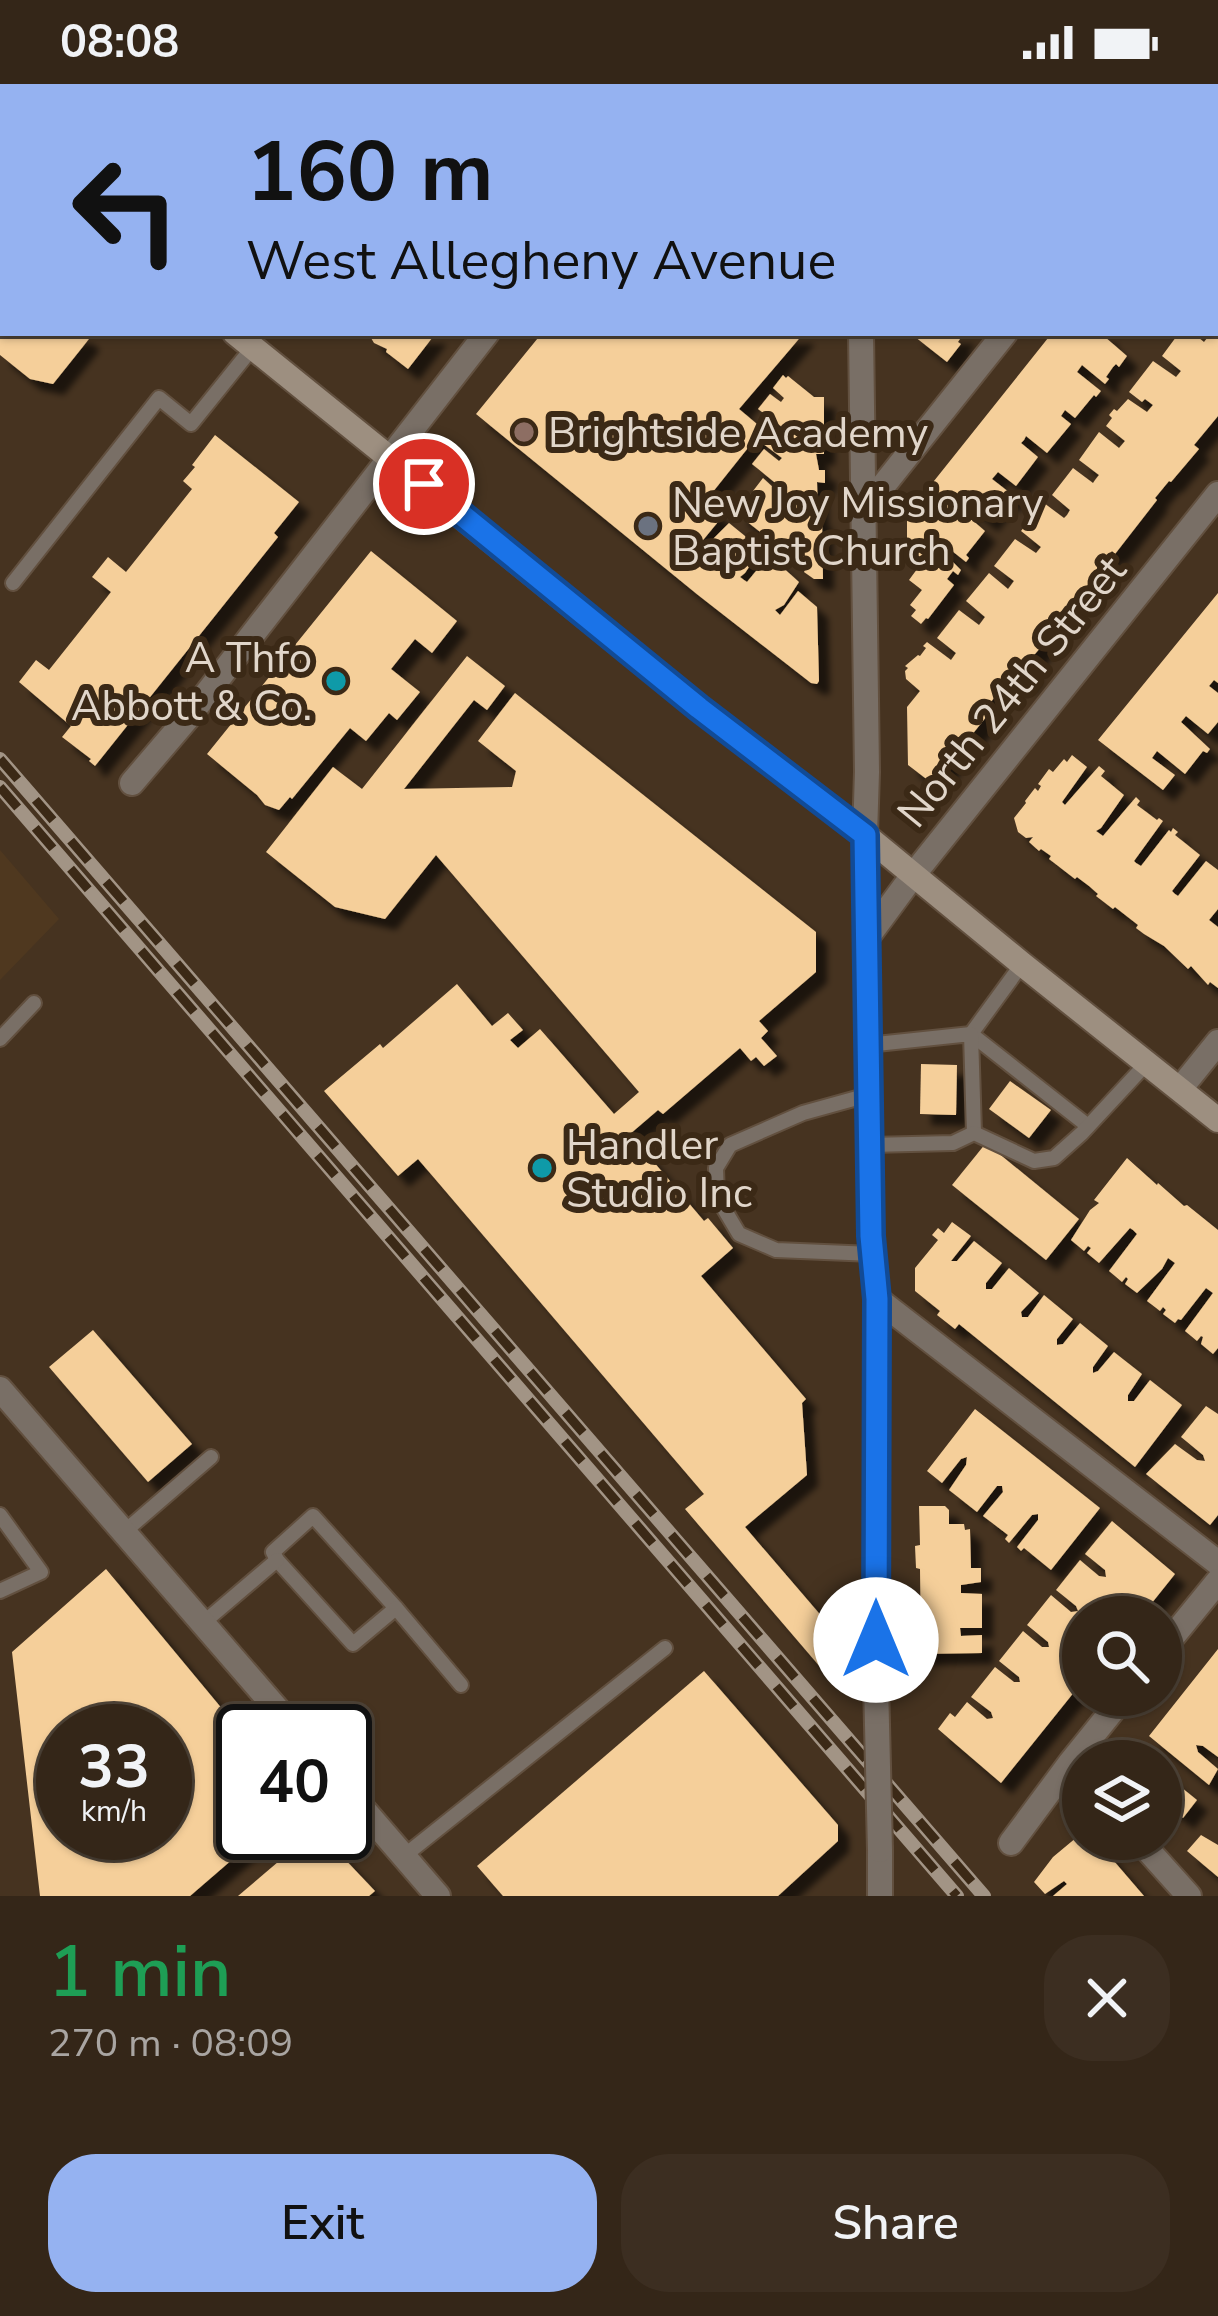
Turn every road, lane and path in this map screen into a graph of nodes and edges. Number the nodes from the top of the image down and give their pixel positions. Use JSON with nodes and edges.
{"nodes":[{"id":1,"x":485,"y":336,"type":"edge"},
{"id":2,"x":861,"y":336,"type":"edge"},
{"id":3,"x":1003,"y":336,"type":"edge"},
{"id":4,"x":244,"y":340,"type":"edge"},
{"id":5,"x":390,"y":456,"type":"junction"},
{"id":6,"x":1218,"y":494,"type":"edge"},
{"id":7,"x":863,"y":511,"type":"junction"},
{"id":8,"x":14,"y":583,"type":"dead end"},
{"id":9,"x":132,"y":783,"type":"dead end"},
{"id":10,"x":865,"y":835,"type":"junction"},
{"id":11,"x":914,"y":874,"type":"junction"},
{"id":12,"x":866,"y":938,"type":"junction"},
{"id":13,"x":1022,"y":964,"type":"junction"},
{"id":14,"x":34,"y":1003,"type":"dead end"},
{"id":15,"x":971,"y":1034,"type":"junction"},
{"id":16,"x":0,"y":1039,"type":"edge"},
{"id":17,"x":1218,"y":1042,"type":"edge"},
{"id":18,"x":867,"y":1045,"type":"junction"},
{"id":19,"x":1147,"y":1063,"type":"junction"},
{"id":20,"x":1180,"y":1089,"type":"junction"},
{"id":21,"x":868,"y":1095,"type":"junction"},
{"id":22,"x":1218,"y":1120,"type":"edge"},
{"id":23,"x":1088,"y":1126,"type":"junction"},
{"id":24,"x":974,"y":1132,"type":"junction"},
{"id":25,"x":870,"y":1145,"type":"junction"},
{"id":26,"x":873,"y":1254,"type":"junction"},
{"id":27,"x":877,"y":1299,"type":"junction"},
{"id":28,"x":0,"y":1389,"type":"edge"},
{"id":29,"x":211,"y":1457,"type":"dead end"},
{"id":30,"x":0,"y":1516,"type":"edge"},
{"id":31,"x":124,"y":1532,"type":"junction"},
{"id":32,"x":277,"y":1560,"type":"junction"},
{"id":33,"x":1218,"y":1563,"type":"edge"},
{"id":34,"x":1218,"y":1581,"type":"edge"},
{"id":35,"x":0,"y":1591,"type":"edge"},
{"id":36,"x":396,"y":1608,"type":"junction"},
{"id":37,"x":202,"y":1623,"type":"junction"},
{"id":38,"x":1182,"y":1625,"type":"edge"},
{"id":39,"x":665,"y":1648,"type":"dead end"},
{"id":40,"x":461,"y":1685,"type":"dead end"},
{"id":41,"x":272,"y":1704,"type":"edge"},
{"id":42,"x":1062,"y":1786,"type":"edge"},
{"id":43,"x":372,"y":1819,"type":"edge"},
{"id":44,"x":1011,"y":1843,"type":"dead end"},
{"id":45,"x":404,"y":1856,"type":"junction"},
{"id":46,"x":1157,"y":1860,"type":"edge"},
{"id":47,"x":438,"y":1896,"type":"edge"},
{"id":48,"x":880,"y":1896,"type":"edge"},
{"id":49,"x":1189,"y":1896,"type":"edge"}],
"edges":[{"from":1,"to":5,"type":"street"},
{"from":2,"to":7,"type":"street"},
{"from":3,"to":7,"type":"street"},
{"from":4,"to":5,"type":"main road"},
{"from":4,"to":8,"type":"lane"},
{"from":5,"to":9,"type":"street"},
{"from":5,"to":10,"type":"main road"},
{"from":6,"to":11,"type":"street","name":"North 24th Street"},
{"from":7,"to":10,"type":"street"},
{"from":10,"to":11,"type":"main road"},
{"from":10,"to":12,"type":"street"},
{"from":11,"to":12,"type":"street","name":"North 24th Street"},
{"from":11,"to":13,"type":"main road"},
{"from":12,"to":18,"type":"street"},
{"from":13,"to":15,"type":"lane"},
{"from":13,"to":19,"type":"main road"},
{"from":14,"to":16,"type":"lane"},
{"from":15,"to":18,"type":"lane"},
{"from":15,"to":23,"type":"lane"},
{"from":15,"to":24,"type":"lane"},
{"from":17,"to":20,"type":"street"},
{"from":18,"to":21,"type":"street"},
{"from":19,"to":20,"type":"main road"},
{"from":19,"to":23,"type":"lane"},
{"from":20,"to":22,"type":"main road"},
{"from":21,"to":25,"type":"street"},
{"from":21,"to":26,"type":"lane"},
{"from":23,"to":24,"type":"lane"},
{"from":24,"to":25,"type":"lane"},
{"from":25,"to":26,"type":"street"},
{"from":26,"to":27,"type":"street"},
{"from":27,"to":33,"type":"street"},
{"from":27,"to":48,"type":"street","bridge":true},
{"from":28,"to":31,"type":"street"},
{"from":29,"to":31,"type":"lane"},
{"from":30,"to":35,"type":"lane"},
{"from":31,"to":37,"type":"street"},
{"from":32,"to":36,"type":"lane"},
{"from":32,"to":36,"type":"lane"},
{"from":32,"to":37,"type":"lane"},
{"from":34,"to":38,"type":"street"},
{"from":36,"to":40,"type":"lane"},
{"from":37,"to":41,"type":"street"},
{"from":39,"to":45,"type":"lane"},
{"from":42,"to":44,"type":"street"},
{"from":43,"to":45,"type":"street"},
{"from":45,"to":47,"type":"street"},
{"from":46,"to":49,"type":"street"}]}
